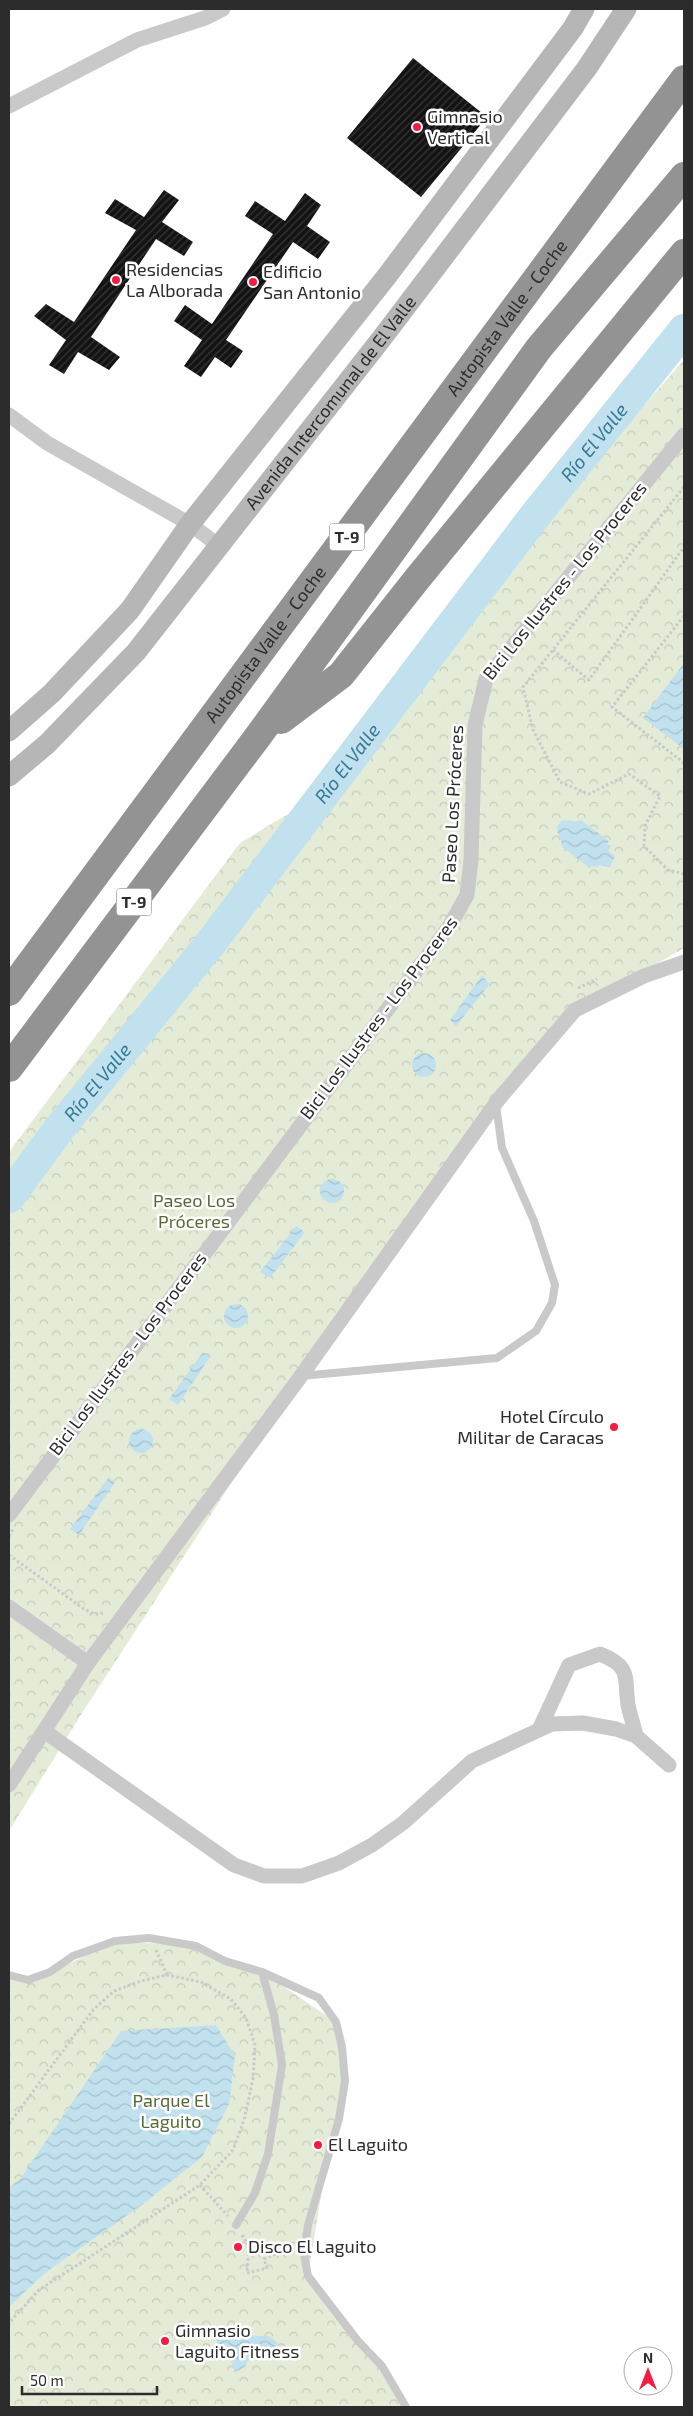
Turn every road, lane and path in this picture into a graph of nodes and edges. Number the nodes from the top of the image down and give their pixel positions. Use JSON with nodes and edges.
{"nodes":[{"id":1,"x":223,"y":9,"type":"edge"},
{"id":2,"x":584,"y":9,"type":"edge"},
{"id":3,"x":626,"y":9,"type":"edge"},
{"id":4,"x":684,"y":80,"type":"edge"},
{"id":5,"x":9,"y":106,"type":"edge"},
{"id":6,"x":684,"y":176,"type":"edge"},
{"id":7,"x":684,"y":254,"type":"edge"},
{"id":8,"x":9,"y":415,"type":"edge"},
{"id":9,"x":684,"y":435,"type":"edge"},
{"id":10,"x":684,"y":488,"type":"edge"},
{"id":11,"x":190,"y":524,"type":"junction"},
{"id":12,"x":218,"y":545,"type":"junction"},
{"id":13,"x":684,"y":547,"type":"edge"},
{"id":14,"x":684,"y":616,"type":"edge"},
{"id":15,"x":553,"y":650,"type":"junction"},
{"id":16,"x":9,"y":731,"type":"edge"},
{"id":17,"x":259,"y":735,"type":"junction"},
{"id":18,"x":684,"y":764,"type":"edge"},
{"id":19,"x":9,"y":776,"type":"edge"},
{"id":20,"x":684,"y":874,"type":"edge"},
{"id":21,"x":684,"y":962,"type":"edge"},
{"id":22,"x":9,"y":992,"type":"edge"},
{"id":23,"x":9,"y":1068,"type":"edge"},
{"id":24,"x":496,"y":1103,"type":"junction"},
{"id":25,"x":301,"y":1376,"type":"junction"},
{"id":26,"x":14,"y":1518,"type":"edge"},
{"id":27,"x":9,"y":1536,"type":"edge"},
{"id":28,"x":9,"y":1607,"type":"edge"},
{"id":29,"x":88,"y":1663,"type":"junction"},
{"id":30,"x":538,"y":1730,"type":"junction"},
{"id":31,"x":44,"y":1731,"type":"junction"},
{"id":32,"x":636,"y":1736,"type":"junction"},
{"id":33,"x":669,"y":1765,"type":"dead end"},
{"id":34,"x":9,"y":1785,"type":"edge"},
{"id":35,"x":149,"y":1938,"type":"junction"},
{"id":36,"x":262,"y":1972,"type":"junction"},
{"id":37,"x":9,"y":1975,"type":"edge"},
{"id":38,"x":167,"y":1975,"type":"junction"},
{"id":39,"x":9,"y":2124,"type":"edge"},
{"id":40,"x":236,"y":2225,"type":"dead end"},
{"id":41,"x":283,"y":2251,"type":"dead end"},
{"id":42,"x":247,"y":2272,"type":"dead end"},
{"id":43,"x":9,"y":2323,"type":"edge"},
{"id":44,"x":406,"y":2407,"type":"edge"}],
"edges":[{"from":1,"to":5,"type":"street"},
{"from":2,"to":11,"type":"main road","name":"Avenida Intercomunal de El Valle"},
{"from":3,"to":12,"type":"main road","name":"Avenida Intercomunal de El Valle"},
{"from":4,"to":22,"type":"highway","name":"Autopista Valle - Coche","number":"T-9"},
{"from":6,"to":17,"type":"highway","number":"T-9"},
{"from":7,"to":17,"type":"highway"},
{"from":8,"to":11,"type":"street"},
{"from":9,"to":26,"type":"street","name":"Paseo Los Próceres"},
{"from":10,"to":15,"type":"path"},
{"from":11,"to":12,"type":"street"},
{"from":11,"to":16,"type":"main road","name":"Avenida Intercomunal de El Valle"},
{"from":12,"to":19,"type":"main road","name":"Avenida Intercomunal de El Valle"},
{"from":13,"to":15,"type":"path"},
{"from":14,"to":18,"type":"path"},
{"from":15,"to":20,"type":"path"},
{"from":17,"to":23,"type":"highway","number":"T-9"},
{"from":21,"to":24,"type":"street"},
{"from":24,"to":25,"type":"street"},
{"from":24,"to":25,"type":"lane"},
{"from":25,"to":29,"type":"street"},
{"from":26,"to":27,"type":"path"},
{"from":28,"to":29,"type":"street"},
{"from":29,"to":31,"type":"street"},
{"from":30,"to":31,"type":"street"},
{"from":30,"to":32,"type":"street"},
{"from":30,"to":32,"type":"street"},
{"from":31,"to":34,"type":"street"},
{"from":32,"to":33,"type":"street"},
{"from":35,"to":36,"type":"lane"},
{"from":35,"to":37,"type":"lane"},
{"from":35,"to":38,"type":"path"},
{"from":36,"to":40,"type":"lane"},
{"from":36,"to":44,"type":"lane"},
{"from":38,"to":39,"type":"path"},
{"from":38,"to":43,"type":"path"},
{"from":41,"to":42,"type":"path"}]}
